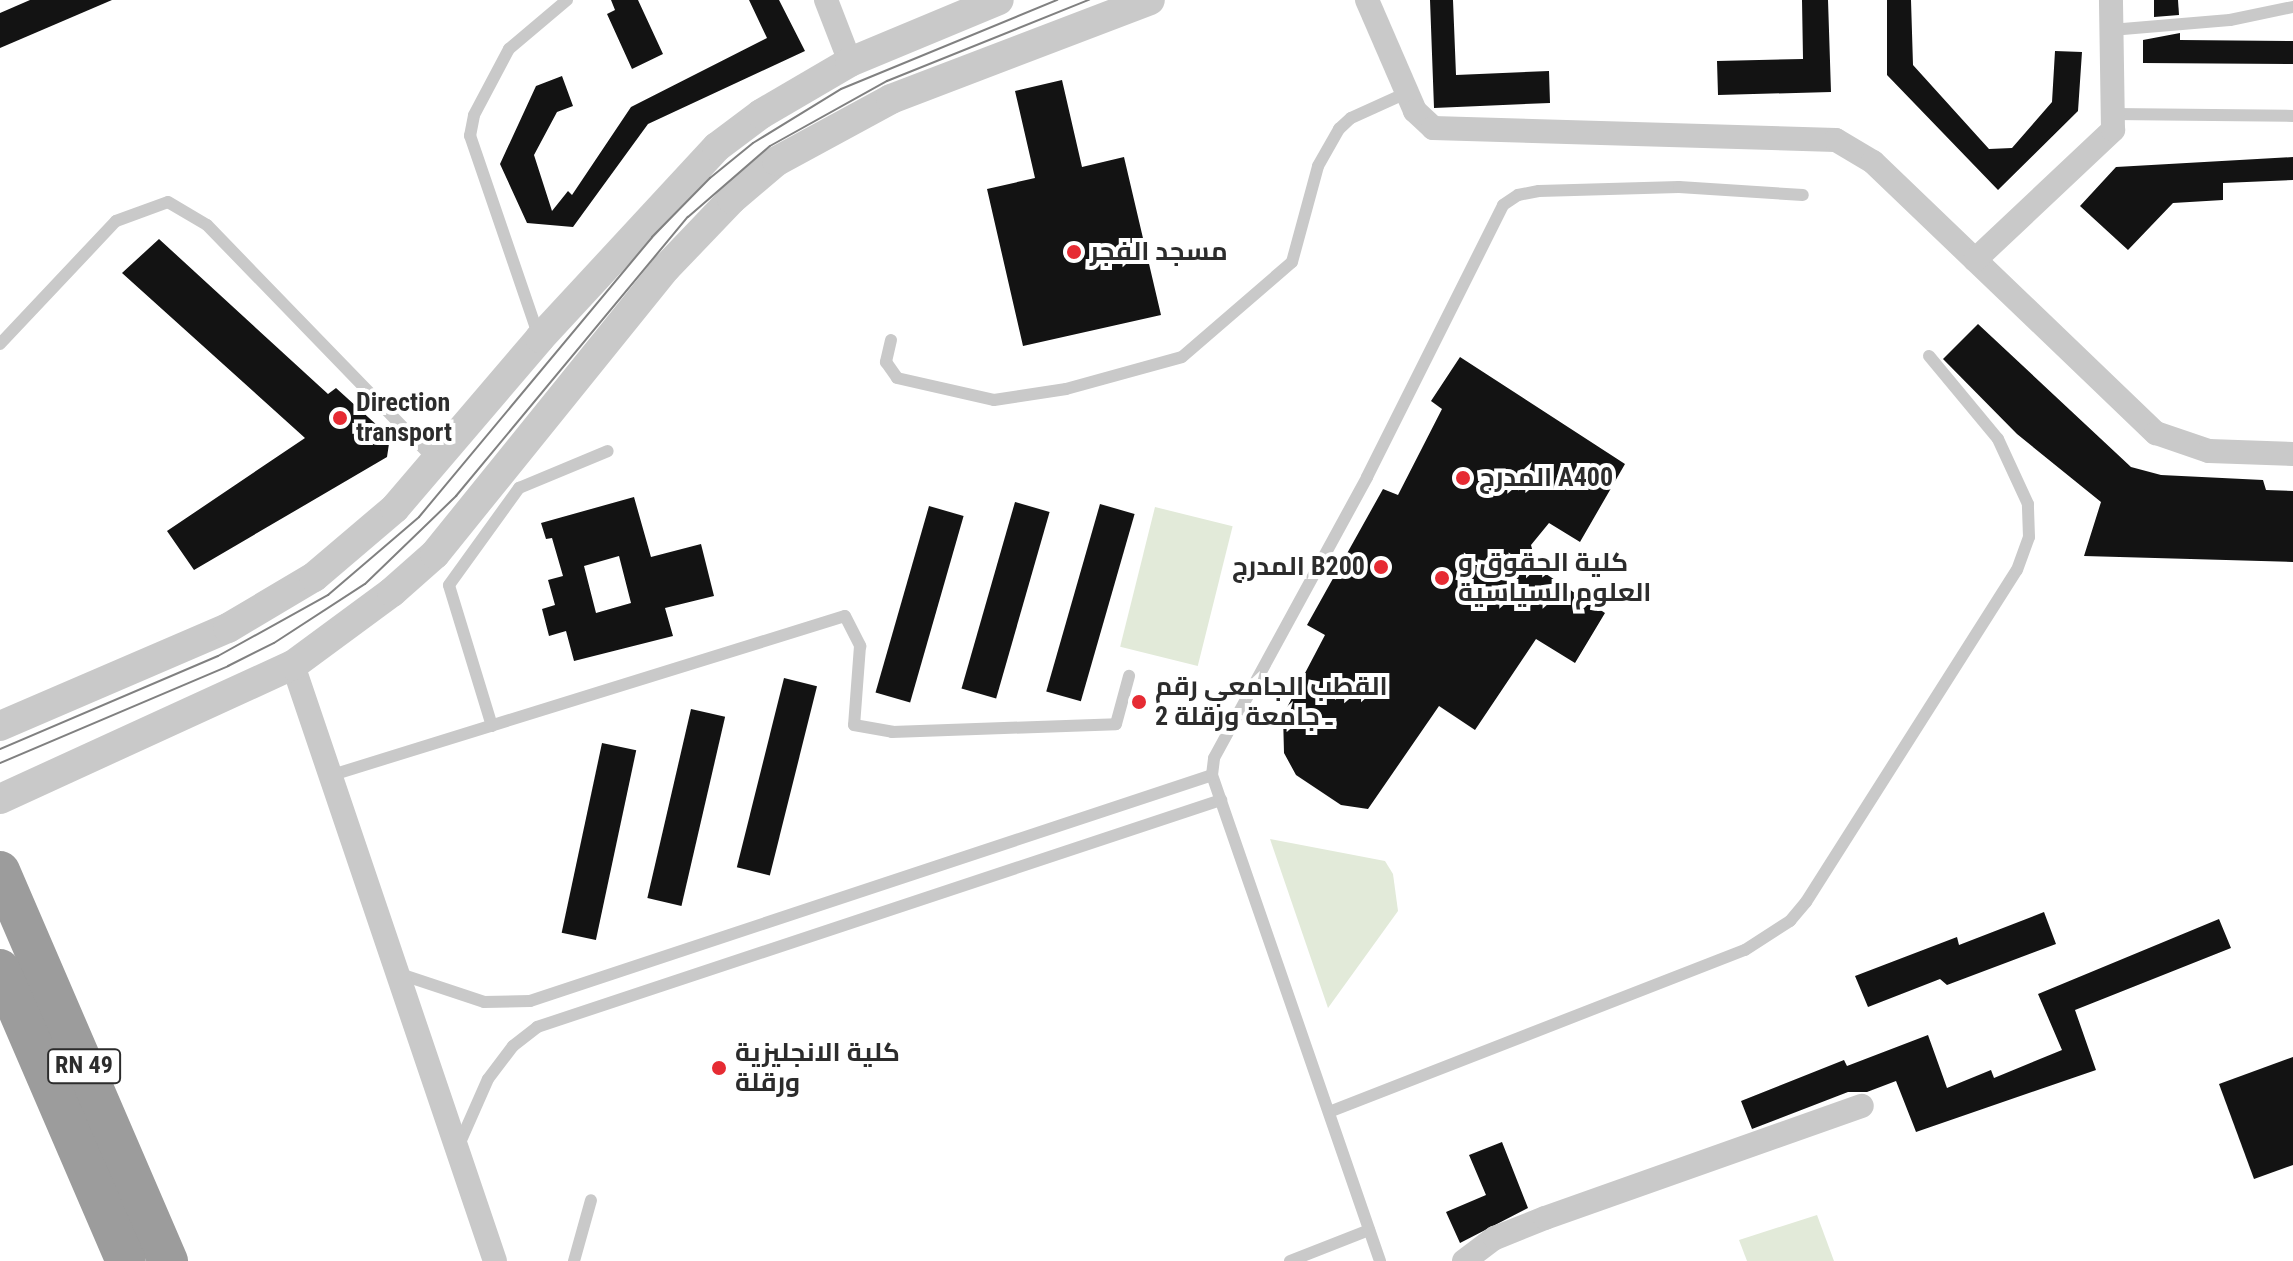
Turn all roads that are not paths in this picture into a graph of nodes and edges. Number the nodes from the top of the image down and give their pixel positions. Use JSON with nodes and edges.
{"nodes":[{"id":1,"x":567,"y":0,"type":"edge"},
{"id":2,"x":826,"y":0,"type":"edge"},
{"id":3,"x":999,"y":0,"type":"edge"},
{"id":4,"x":1150,"y":0,"type":"edge"},
{"id":5,"x":1367,"y":0,"type":"edge"},
{"id":6,"x":2111,"y":0,"type":"edge"},
{"id":7,"x":2293,"y":7,"type":"edge"},
{"id":8,"x":2111,"y":30,"type":"junction"},
{"id":9,"x":850,"y":62,"type":"junction"},
{"id":10,"x":1406,"y":93,"type":"junction"},
{"id":11,"x":2113,"y":114,"type":"junction"},
{"id":12,"x":2293,"y":116,"type":"edge"},
{"id":13,"x":1803,"y":195,"type":"dead end"},
{"id":14,"x":1975,"y":260,"type":"junction"},
{"id":15,"x":540,"y":338,"type":"junction"},
{"id":16,"x":891,"y":340,"type":"dead end"},
{"id":17,"x":0,"y":344,"type":"edge"},
{"id":18,"x":1929,"y":356,"type":"dead end"},
{"id":19,"x":608,"y":451,"type":"dead end"},
{"id":20,"x":2293,"y":454,"type":"edge"},
{"id":21,"x":436,"y":461,"type":"junction"},
{"id":22,"x":293,"y":665,"type":"junction"},
{"id":23,"x":1129,"y":676,"type":"dead end"},
{"id":24,"x":0,"y":726,"type":"edge"},
{"id":25,"x":492,"y":726,"type":"junction"},
{"id":26,"x":1212,"y":775,"type":"junction"},
{"id":27,"x":329,"y":776,"type":"junction"},
{"id":28,"x":0,"y":799,"type":"edge"},
{"id":29,"x":1221,"y":800,"type":"junction"},
{"id":30,"x":0,"y":871,"type":"edge"},
{"id":31,"x":0,"y":969,"type":"edge"},
{"id":32,"x":396,"y":973,"type":"junction"},
{"id":33,"x":1862,"y":1106,"type":"dead end"},
{"id":34,"x":1329,"y":1112,"type":"junction"},
{"id":35,"x":457,"y":1150,"type":"junction"},
{"id":36,"x":591,"y":1200,"type":"dead end"},
{"id":37,"x":1369,"y":1230,"type":"junction"},
{"id":38,"x":126,"y":1261,"type":"edge"},
{"id":39,"x":168,"y":1261,"type":"edge"},
{"id":40,"x":495,"y":1261,"type":"edge"},
{"id":41,"x":574,"y":1261,"type":"edge"},
{"id":42,"x":1290,"y":1261,"type":"edge"},
{"id":43,"x":1380,"y":1261,"type":"edge"},
{"id":44,"x":1464,"y":1261,"type":"edge"}],
"edges":[{"from":1,"to":15,"type":"lane"},
{"from":2,"to":9,"type":"street"},
{"from":3,"to":9,"type":"street"},
{"from":4,"to":22,"type":"street"},
{"from":5,"to":10,"type":"street"},
{"from":6,"to":8,"type":"street"},
{"from":7,"to":8,"type":"lane"},
{"from":8,"to":11,"type":"street"},
{"from":9,"to":15,"type":"street"},
{"from":10,"to":14,"type":"street"},
{"from":10,"to":16,"type":"lane"},
{"from":11,"to":12,"type":"lane"},
{"from":11,"to":14,"type":"street"},
{"from":13,"to":26,"type":"lane"},
{"from":14,"to":20,"type":"street"},
{"from":15,"to":21,"type":"street"},
{"from":17,"to":21,"type":"lane"},
{"from":18,"to":34,"type":"lane"},
{"from":19,"to":25,"type":"lane"},
{"from":21,"to":24,"type":"street"},
{"from":22,"to":27,"type":"street"},
{"from":22,"to":28,"type":"street"},
{"from":23,"to":25,"type":"lane"},
{"from":25,"to":27,"type":"lane"},
{"from":26,"to":29,"type":"lane"},
{"from":26,"to":32,"type":"lane"},
{"from":27,"to":32,"type":"street"},
{"from":29,"to":34,"type":"lane"},
{"from":29,"to":35,"type":"lane"},
{"from":30,"to":39,"type":"highway","number":"RN 49"},
{"from":31,"to":38,"type":"highway","number":"RN 49"},
{"from":32,"to":35,"type":"street"},
{"from":33,"to":44,"type":"street"},
{"from":34,"to":37,"type":"lane"},
{"from":35,"to":40,"type":"street"},
{"from":36,"to":41,"type":"lane"},
{"from":37,"to":42,"type":"lane"},
{"from":37,"to":43,"type":"lane"}]}
